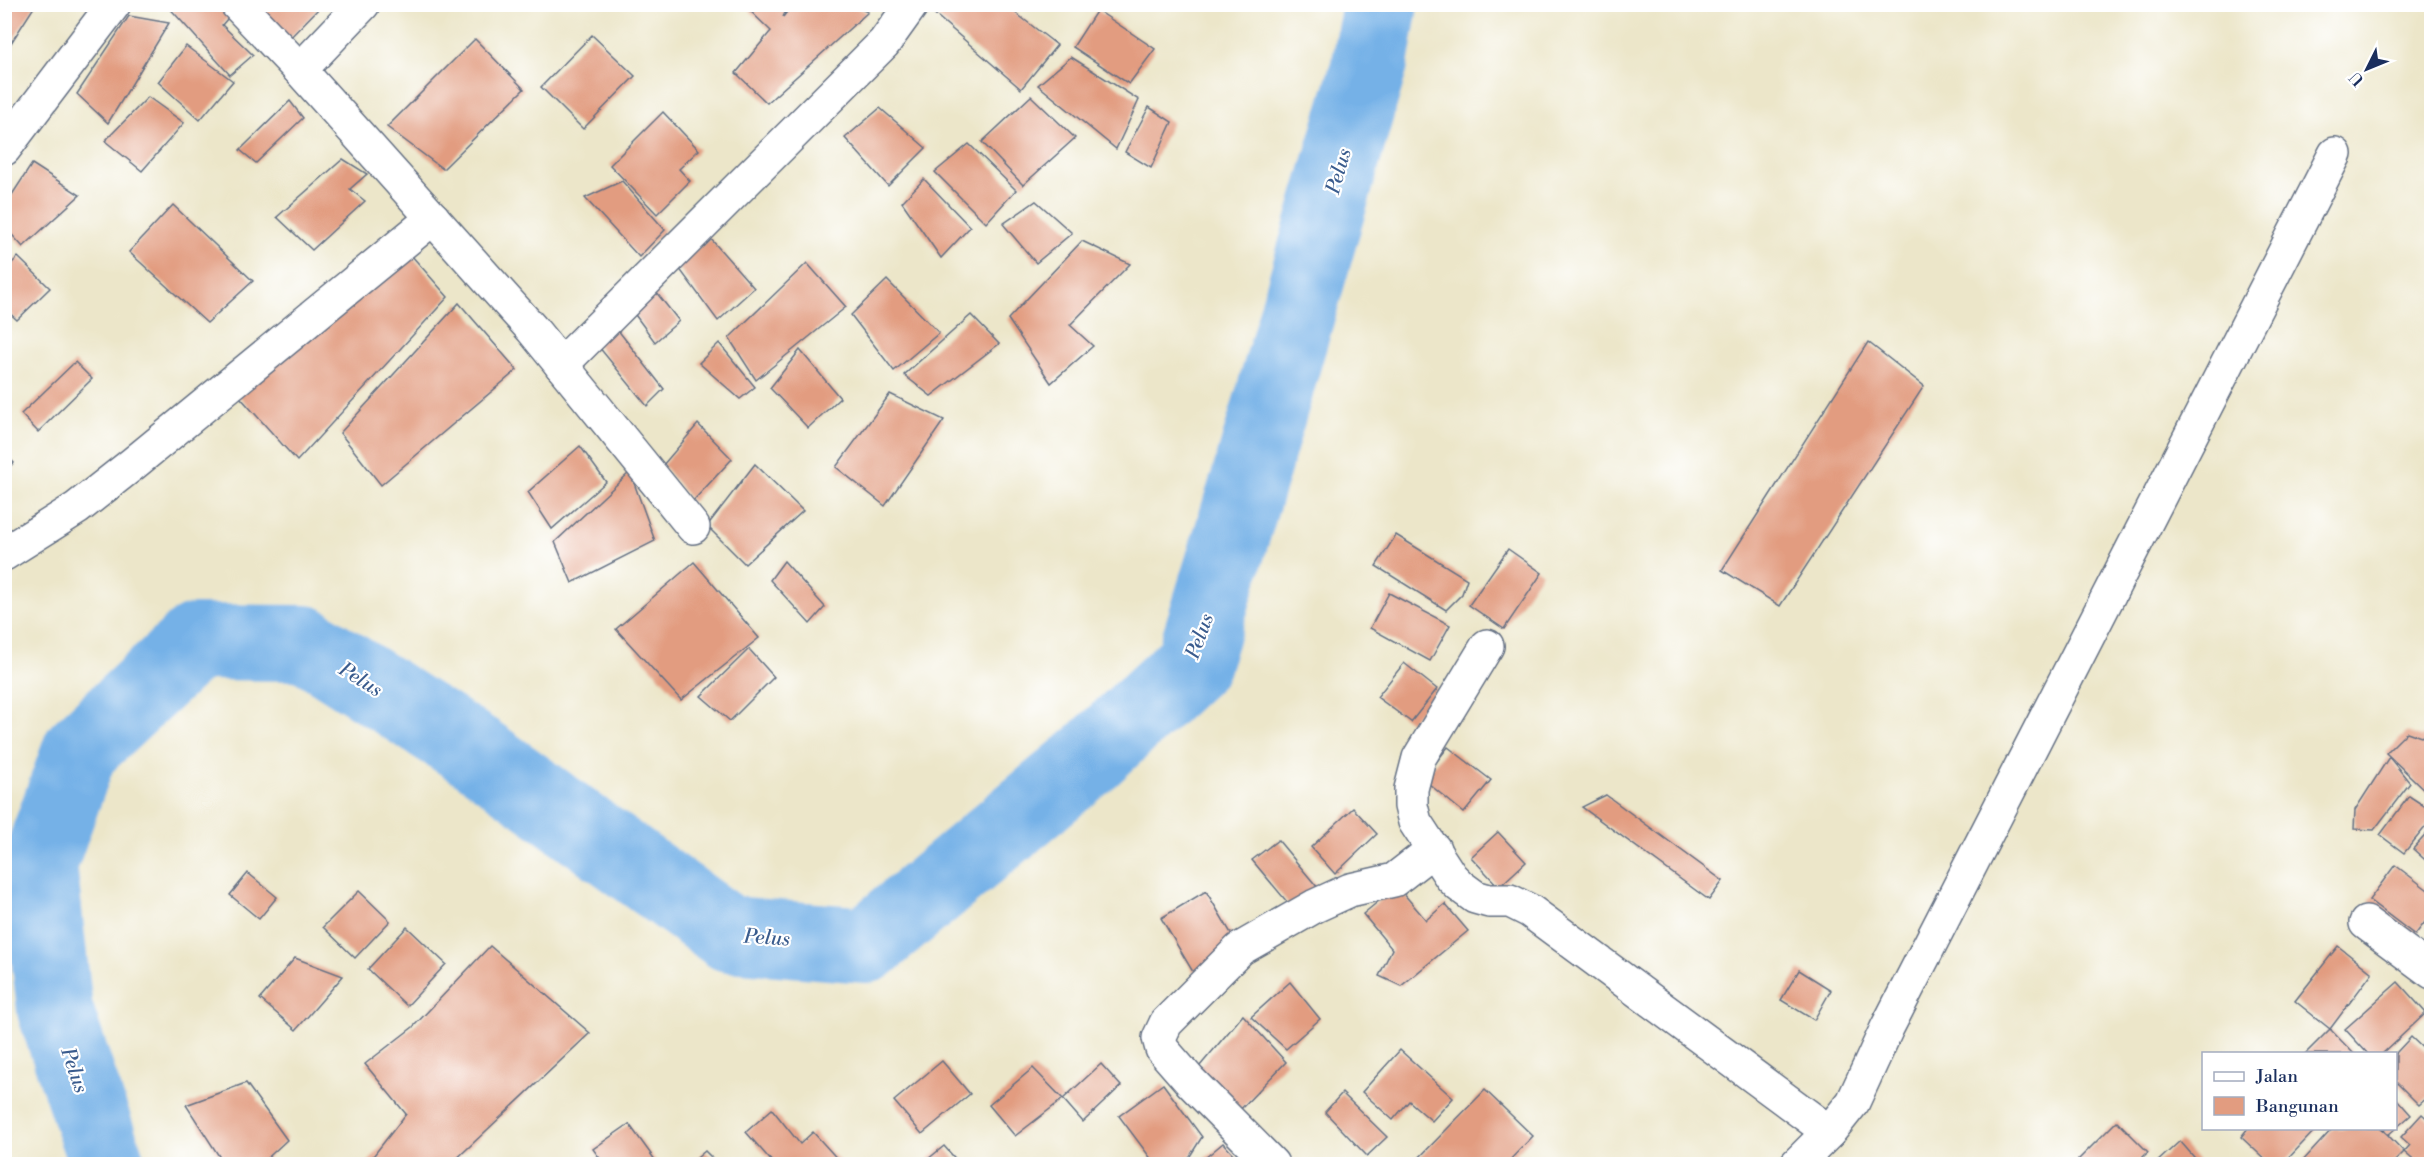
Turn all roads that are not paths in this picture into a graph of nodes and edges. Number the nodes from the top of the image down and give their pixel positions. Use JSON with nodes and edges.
{"nodes":[{"id":1,"x":114,"y":4,"type":"edge"},
{"id":2,"x":237,"y":4,"type":"edge"},
{"id":3,"x":363,"y":4,"type":"edge"},
{"id":4,"x":912,"y":4,"type":"edge"},
{"id":5,"x":300,"y":70,"type":"junction"},
{"id":6,"x":4,"y":149,"type":"edge"},
{"id":7,"x":2335,"y":154,"type":"dead end"},
{"id":8,"x":434,"y":218,"type":"junction"},
{"id":9,"x":561,"y":365,"type":"junction"},
{"id":10,"x":693,"y":527,"type":"dead end"},
{"id":11,"x":4,"y":554,"type":"edge"},
{"id":12,"x":1487,"y":646,"type":"dead end"},
{"id":13,"x":1434,"y":849,"type":"junction"},
{"id":14,"x":2367,"y":923,"type":"dead end"},
{"id":15,"x":2432,"y":972,"type":"edge"},
{"id":16,"x":1829,"y":1132,"type":"junction"},
{"id":17,"x":1272,"y":1164,"type":"edge"},
{"id":18,"x":1797,"y":1164,"type":"edge"}],
"edges":[{"from":1,"to":6,"type":"street"},
{"from":2,"to":5,"type":"street"},
{"from":3,"to":5,"type":"street"},
{"from":4,"to":9,"type":"street"},
{"from":5,"to":8,"type":"street"},
{"from":7,"to":16,"type":"street"},
{"from":8,"to":9,"type":"street"},
{"from":8,"to":11,"type":"street"},
{"from":9,"to":10,"type":"street"},
{"from":12,"to":13,"type":"street"},
{"from":13,"to":16,"type":"street"},
{"from":13,"to":17,"type":"street"},
{"from":14,"to":15,"type":"street"},
{"from":16,"to":18,"type":"street"}]}
